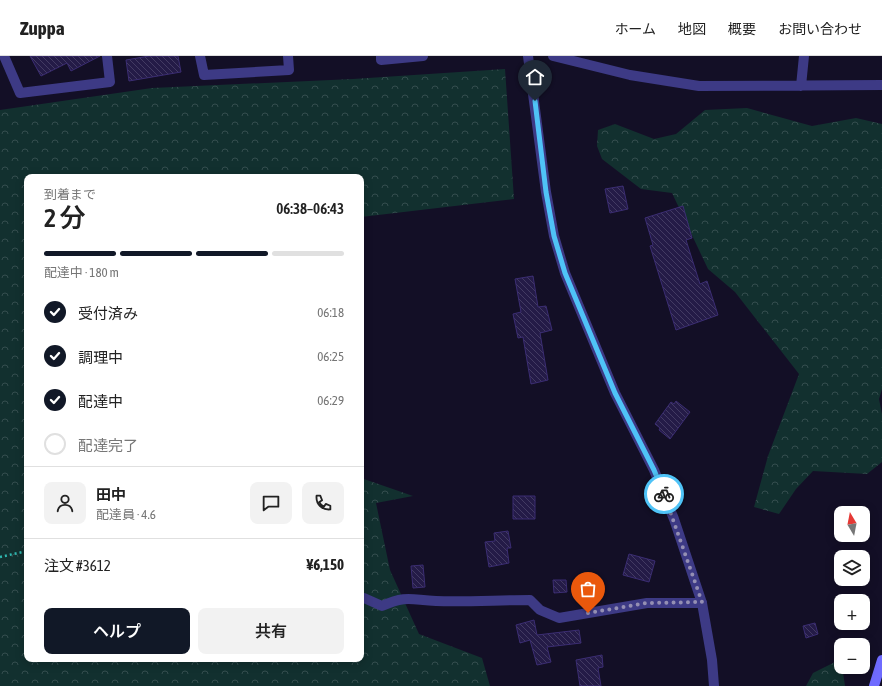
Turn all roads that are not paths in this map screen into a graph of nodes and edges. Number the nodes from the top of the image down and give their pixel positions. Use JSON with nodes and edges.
{"nodes":[{"id":1,"x":4,"y":56,"type":"edge"},
{"id":2,"x":107,"y":56,"type":"edge"},
{"id":3,"x":200,"y":56,"type":"edge"},
{"id":4,"x":288,"y":56,"type":"edge"},
{"id":5,"x":380,"y":56,"type":"edge"},
{"id":6,"x":423,"y":56,"type":"edge"},
{"id":7,"x":528,"y":56,"type":"edge"},
{"id":8,"x":553,"y":56,"type":"edge"},
{"id":9,"x":804,"y":56,"type":"edge"},
{"id":10,"x":580,"y":59,"type":"edge"},
{"id":11,"x":882,"y":85,"type":"edge"},
{"id":12,"x":801,"y":86,"type":"junction"},
{"id":13,"x":364,"y":598,"type":"dead end"},
{"id":14,"x":702,"y":602,"type":"junction"},
{"id":15,"x":882,"y":660,"type":"edge"},
{"id":16,"x":714,"y":686,"type":"edge"},
{"id":17,"x":874,"y":686,"type":"edge"}],
"edges":[{"from":1,"to":2,"type":"street"},
{"from":3,"to":4,"type":"street"},
{"from":5,"to":6,"type":"street"},
{"from":7,"to":14,"type":"street"},
{"from":8,"to":10,"type":"street"},
{"from":9,"to":12,"type":"street"},
{"from":10,"to":12,"type":"street"},
{"from":11,"to":12,"type":"street"},
{"from":13,"to":14,"type":"street"},
{"from":14,"to":16,"type":"street"},
{"from":15,"to":17,"type":"main road"}]}
